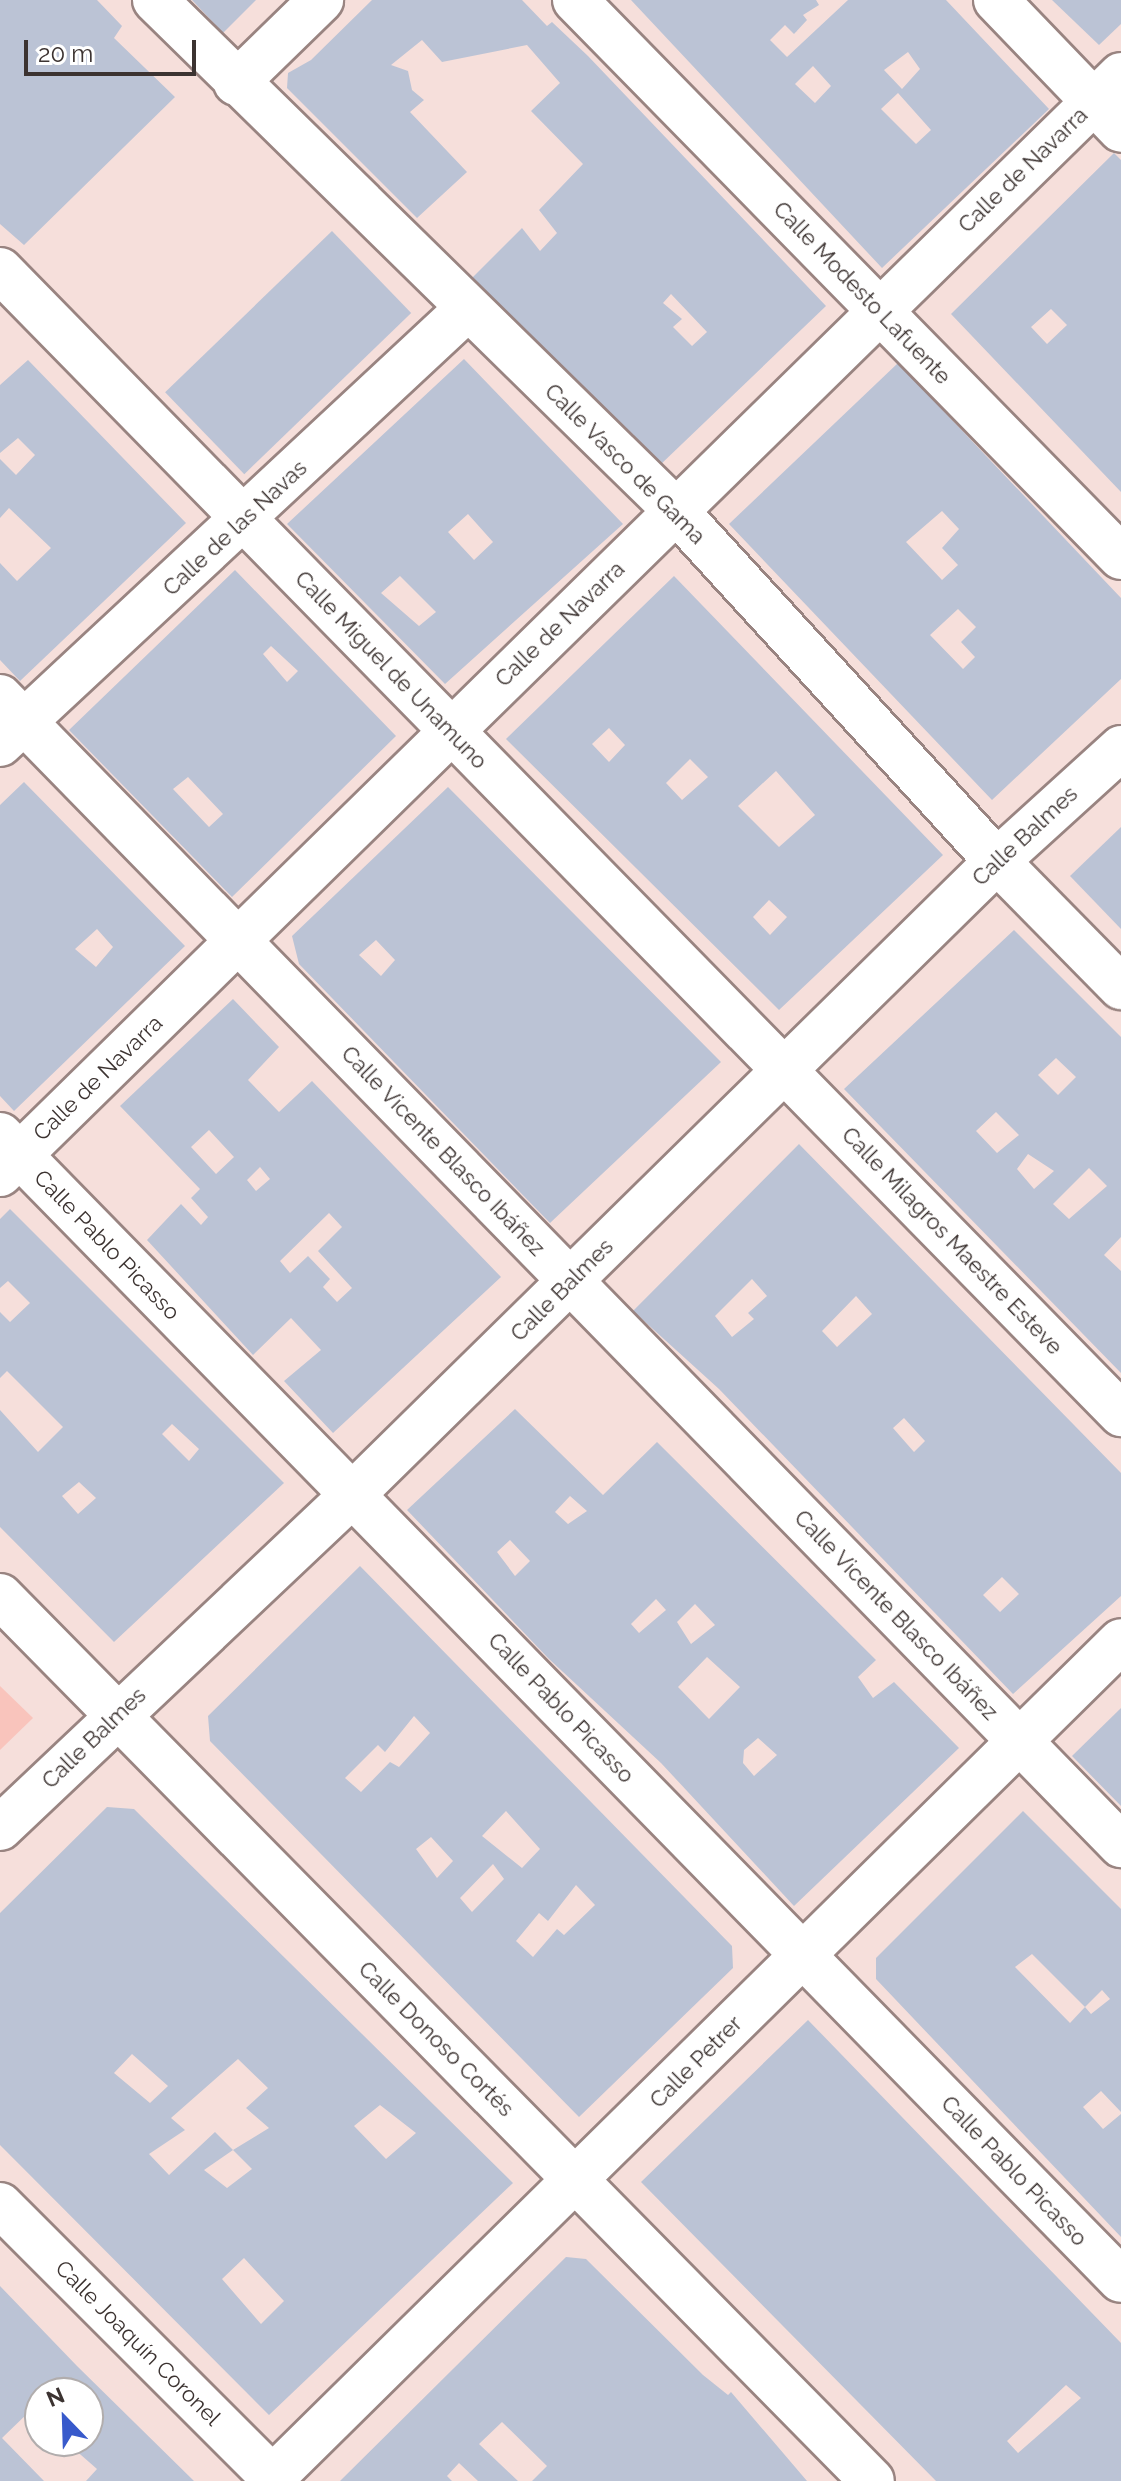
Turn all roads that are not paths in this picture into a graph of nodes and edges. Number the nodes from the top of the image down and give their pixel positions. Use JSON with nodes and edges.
{"nodes":[{"id":1,"x":155,"y":0,"type":"edge"},
{"id":2,"x":321,"y":0,"type":"edge"},
{"id":3,"x":996,"y":0,"type":"edge"},
{"id":4,"x":589,"y":14,"type":"edge"},
{"id":5,"x":236,"y":83,"type":"junction"},
{"id":6,"x":1112,"y":102,"type":"edge"},
{"id":7,"x":9,"y":296,"type":"edge"},
{"id":8,"x":467,"y":309,"type":"junction"},
{"id":9,"x":880,"y":311,"type":"junction"},
{"id":10,"x":676,"y":511,"type":"junction"},
{"id":11,"x":245,"y":519,"type":"junction"},
{"id":12,"x":1121,"y":557,"type":"edge"},
{"id":13,"x":8,"y":721,"type":"edge"},
{"id":14,"x":451,"y":731,"type":"junction"},
{"id":15,"x":1121,"y":748,"type":"edge"},
{"id":16,"x":997,"y":861,"type":"junction"},
{"id":17,"x":238,"y":941,"type":"junction"},
{"id":18,"x":1121,"y":987,"type":"edge"},
{"id":19,"x":784,"y":1068,"type":"junction"},
{"id":20,"x":6,"y":1155,"type":"edge"},
{"id":21,"x":571,"y":1282,"type":"junction"},
{"id":22,"x":1121,"y":1414,"type":"edge"},
{"id":23,"x":352,"y":1495,"type":"junction"},
{"id":24,"x":0,"y":1596,"type":"edge"},
{"id":25,"x":1121,"y":1641,"type":"edge"},
{"id":26,"x":117,"y":1715,"type":"junction"},
{"id":27,"x":1020,"y":1741,"type":"junction"},
{"id":28,"x":0,"y":1828,"type":"edge"},
{"id":29,"x":1121,"y":1845,"type":"edge"},
{"id":30,"x":803,"y":1956,"type":"junction"},
{"id":31,"x":575,"y":2180,"type":"junction"},
{"id":32,"x":0,"y":2205,"type":"edge"},
{"id":33,"x":1121,"y":2280,"type":"edge"},
{"id":34,"x":273,"y":2480,"type":"edge"},
{"id":35,"x":872,"y":2481,"type":"edge"}],
"edges":[{"from":1,"to":5,"type":"street","name":"Calle Vasco de Gama"},
{"from":2,"to":5,"type":"street"},
{"from":3,"to":6,"type":"street"},
{"from":4,"to":9,"type":"street","name":"Calle Modesto Lafuente"},
{"from":5,"to":8,"type":"street","name":"Calle Vasco de Gama"},
{"from":6,"to":9,"type":"street","name":"Calle de Navarra"},
{"from":7,"to":11,"type":"street","name":"Calle Miguel de Unamuno"},
{"from":8,"to":10,"type":"street","name":"Calle Vasco de Gama"},
{"from":8,"to":11,"type":"street","name":"Calle de las Navas"},
{"from":9,"to":10,"type":"street","name":"Calle de Navarra"},
{"from":9,"to":12,"type":"street","name":"Calle Modesto Lafuente"},
{"from":10,"to":14,"type":"street","name":"Calle de Navarra"},
{"from":10,"to":16,"type":"street","name":"Calle Vasco de Gama"},
{"from":11,"to":13,"type":"street","name":"Calle de las Navas"},
{"from":11,"to":14,"type":"street","name":"Calle Miguel de Unamuno"},
{"from":13,"to":17,"type":"street","name":"Calle Vicente Blasco Ibáñez"},
{"from":14,"to":17,"type":"street","name":"Calle de Navarra"},
{"from":14,"to":19,"type":"street","name":"Calle Miguel de Unamuno"},
{"from":15,"to":16,"type":"street","name":"Calle Balmes"},
{"from":16,"to":18,"type":"street","name":"Calle Vasco de Gama"},
{"from":16,"to":19,"type":"street","name":"Calle Balmes"},
{"from":17,"to":20,"type":"street","name":"Calle de Navarra"},
{"from":17,"to":21,"type":"street","name":"Calle Vicente Blasco Ibáñez"},
{"from":19,"to":21,"type":"street","name":"Calle Balmes"},
{"from":19,"to":22,"type":"street","name":"Calle Milagros Maestre Esteve"},
{"from":20,"to":23,"type":"street","name":"Calle Pablo Picasso"},
{"from":21,"to":23,"type":"street","name":"Calle Balmes"},
{"from":21,"to":27,"type":"street","name":"Calle Vicente Blasco Ibáñez"},
{"from":23,"to":26,"type":"street","name":"Calle Balmes"},
{"from":23,"to":30,"type":"street","name":"Calle Pablo Picasso"},
{"from":24,"to":26,"type":"street","name":"Calle Donoso Cortés"},
{"from":25,"to":27,"type":"street","name":"Calle Petrer"},
{"from":26,"to":28,"type":"street","name":"Calle Balmes"},
{"from":26,"to":31,"type":"street","name":"Calle Donoso Cortés"},
{"from":27,"to":29,"type":"street","name":"Calle Vicente Blasco Ibáñez"},
{"from":27,"to":30,"type":"street","name":"Calle Petrer"},
{"from":30,"to":31,"type":"street","name":"Calle Petrer"},
{"from":30,"to":33,"type":"street","name":"Calle Pablo Picasso"},
{"from":31,"to":34,"type":"street","name":"Calle Petrer"},
{"from":31,"to":35,"type":"street","name":"Calle Donoso Cortés"},
{"from":32,"to":34,"type":"street","name":"Calle Joaquín Coronel"}]}
